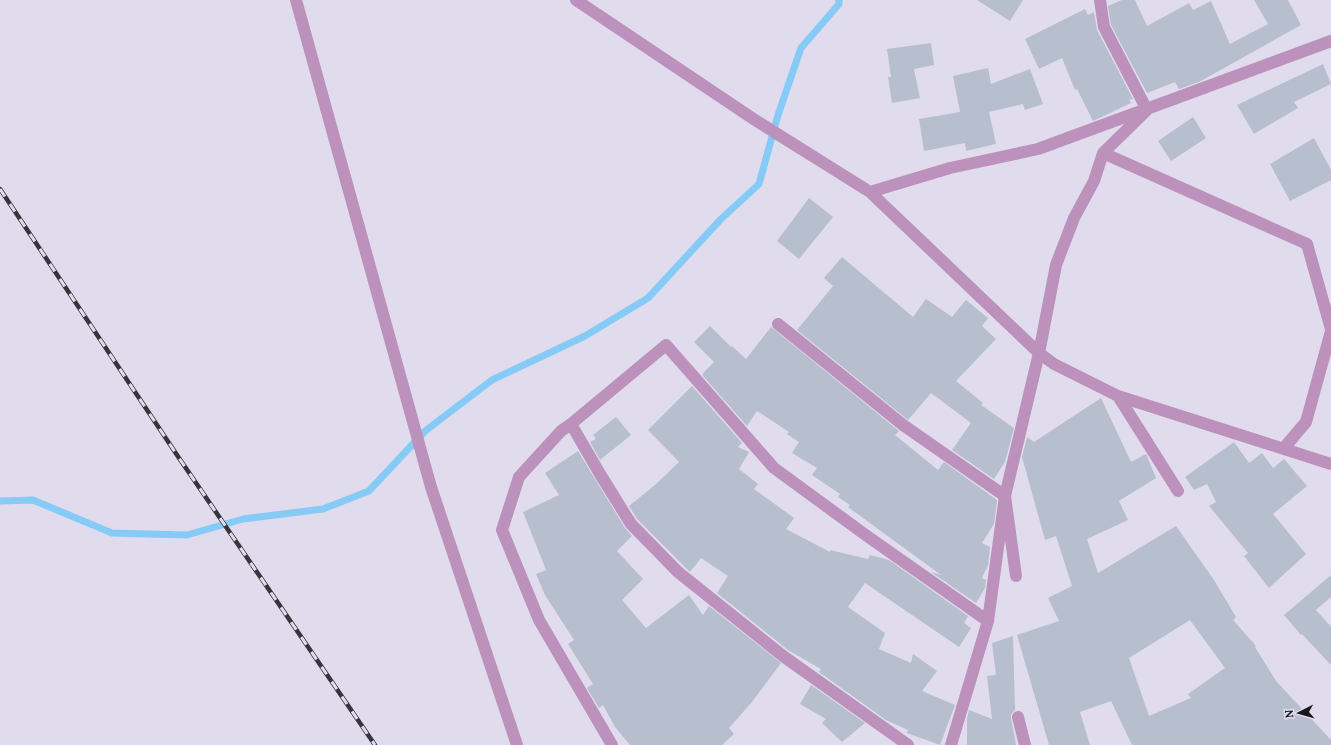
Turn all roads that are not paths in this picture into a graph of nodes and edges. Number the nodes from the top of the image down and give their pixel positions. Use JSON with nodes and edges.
{"nodes":[{"id":1,"x":296,"y":0,"type":"edge"},
{"id":2,"x":576,"y":0,"type":"edge"},
{"id":3,"x":1100,"y":0,"type":"edge"},
{"id":4,"x":1331,"y":41,"type":"edge"},
{"id":5,"x":1147,"y":110,"type":"junction"},
{"id":6,"x":1103,"y":153,"type":"junction"},
{"id":7,"x":870,"y":192,"type":"junction"},
{"id":8,"x":778,"y":324,"type":"dead end"},
{"id":9,"x":1331,"y":330,"type":"edge"},
{"id":10,"x":1038,"y":353,"type":"junction"},
{"id":11,"x":1118,"y":396,"type":"junction"},
{"id":12,"x":571,"y":424,"type":"junction"},
{"id":13,"x":1284,"y":448,"type":"junction"},
{"id":14,"x":1331,"y":464,"type":"edge"},
{"id":15,"x":1178,"y":490,"type":"dead end"},
{"id":16,"x":1005,"y":496,"type":"junction"},
{"id":17,"x":1016,"y":576,"type":"dead end"},
{"id":18,"x":988,"y":621,"type":"junction"},
{"id":19,"x":1018,"y":717,"type":"dead end"},
{"id":20,"x":517,"y":745,"type":"edge"},
{"id":21,"x":612,"y":745,"type":"edge"},
{"id":22,"x":908,"y":745,"type":"edge"},
{"id":23,"x":951,"y":745,"type":"edge"},
{"id":24,"x":1025,"y":745,"type":"edge"}],
"edges":[{"from":1,"to":20,"type":"street"},
{"from":2,"to":7,"type":"street"},
{"from":3,"to":5,"type":"street"},
{"from":4,"to":5,"type":"street"},
{"from":5,"to":6,"type":"street"},
{"from":5,"to":7,"type":"street"},
{"from":6,"to":9,"type":"street"},
{"from":6,"to":10,"type":"street"},
{"from":7,"to":10,"type":"street"},
{"from":8,"to":16,"type":"street"},
{"from":9,"to":13,"type":"street"},
{"from":10,"to":11,"type":"street"},
{"from":10,"to":16,"type":"street"},
{"from":11,"to":13,"type":"street"},
{"from":11,"to":15,"type":"street"},
{"from":12,"to":18,"type":"street"},
{"from":12,"to":21,"type":"street"},
{"from":12,"to":22,"type":"street"},
{"from":13,"to":14,"type":"street"},
{"from":16,"to":17,"type":"street"},
{"from":16,"to":18,"type":"street"},
{"from":18,"to":23,"type":"street"},
{"from":19,"to":24,"type":"street"}]}
